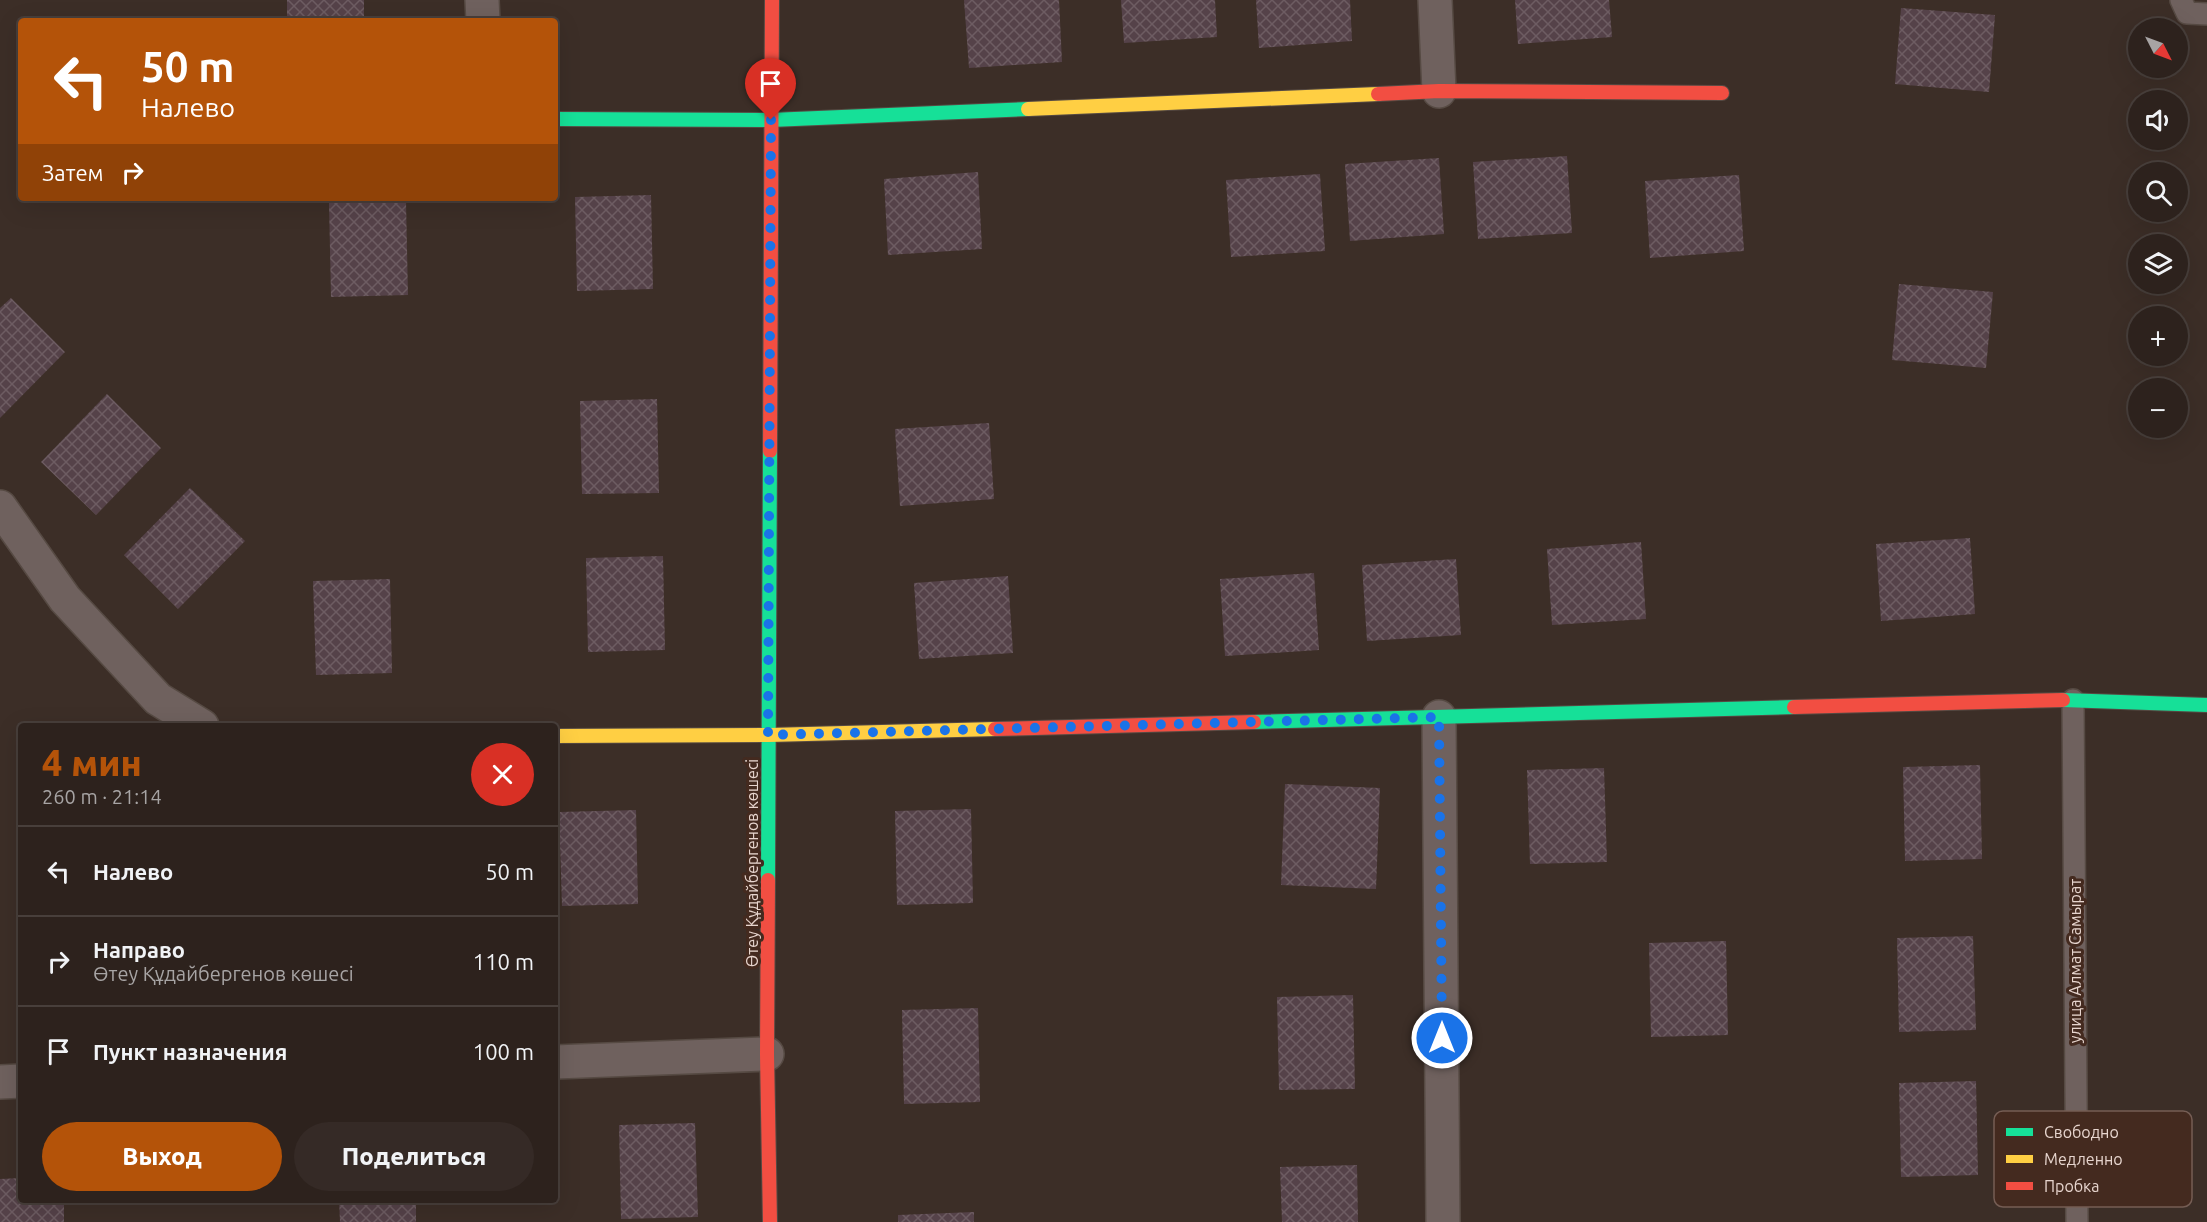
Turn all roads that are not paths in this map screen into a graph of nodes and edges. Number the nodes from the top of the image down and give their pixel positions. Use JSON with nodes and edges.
{"nodes":[{"id":1,"x":482,"y":0,"type":"edge"},
{"id":2,"x":772,"y":0,"type":"edge"},
{"id":3,"x":1435,"y":0,"type":"edge"},
{"id":4,"x":2181,"y":0,"type":"edge"},
{"id":5,"x":2207,"y":14,"type":"edge"},
{"id":6,"x":483,"y":18,"type":"edge"},
{"id":7,"x":1439,"y":91,"type":"junction"},
{"id":8,"x":1722,"y":93,"type":"dead end"},
{"id":9,"x":558,"y":119,"type":"edge"},
{"id":10,"x":771,"y":120,"type":"junction"},
{"id":11,"x":0,"y":507,"type":"edge"},
{"id":12,"x":2073,"y":700,"type":"junction"},
{"id":13,"x":2207,"y":705,"type":"edge"},
{"id":14,"x":1439,"y":717,"type":"junction"},
{"id":15,"x":197,"y":723,"type":"edge"},
{"id":16,"x":768,"y":735,"type":"junction"},
{"id":17,"x":558,"y":736,"type":"edge"},
{"id":18,"x":767,"y":1054,"type":"junction"},
{"id":19,"x":558,"y":1062,"type":"edge"},
{"id":20,"x":18,"y":1081,"type":"edge"},
{"id":21,"x":0,"y":1082,"type":"edge"},
{"id":22,"x":2076,"y":1111,"type":"edge"},
{"id":23,"x":2077,"y":1207,"type":"edge"},
{"id":24,"x":770,"y":1222,"type":"edge"},
{"id":25,"x":1443,"y":1222,"type":"edge"},
{"id":26,"x":2077,"y":1222,"type":"edge"}],
"edges":[{"from":1,"to":6,"type":"street"},
{"from":2,"to":10,"type":"street","name":"Өтеу Құдайбергенов көшесі"},
{"from":3,"to":7,"type":"street"},
{"from":4,"to":5,"type":"lane"},
{"from":7,"to":8,"type":"street"},
{"from":7,"to":10,"type":"street"},
{"from":9,"to":10,"type":"street"},
{"from":10,"to":16,"type":"street","name":"Өтеу Құдайбергенов көшесі"},
{"from":11,"to":15,"type":"street"},
{"from":12,"to":13,"type":"street"},
{"from":12,"to":14,"type":"street"},
{"from":12,"to":22,"type":"lane","name":"улица Алмат Самырат"},
{"from":14,"to":16,"type":"street"},
{"from":14,"to":25,"type":"street"},
{"from":16,"to":17,"type":"street"},
{"from":16,"to":18,"type":"street","name":"Өтеу Құдайбергенов көшесі"},
{"from":18,"to":19,"type":"street"},
{"from":18,"to":24,"type":"street","name":"Өтеу Құдайбергенов көшесі"},
{"from":20,"to":21,"type":"street"},
{"from":23,"to":26,"type":"lane","name":"улица Алмат Самырат"}]}
